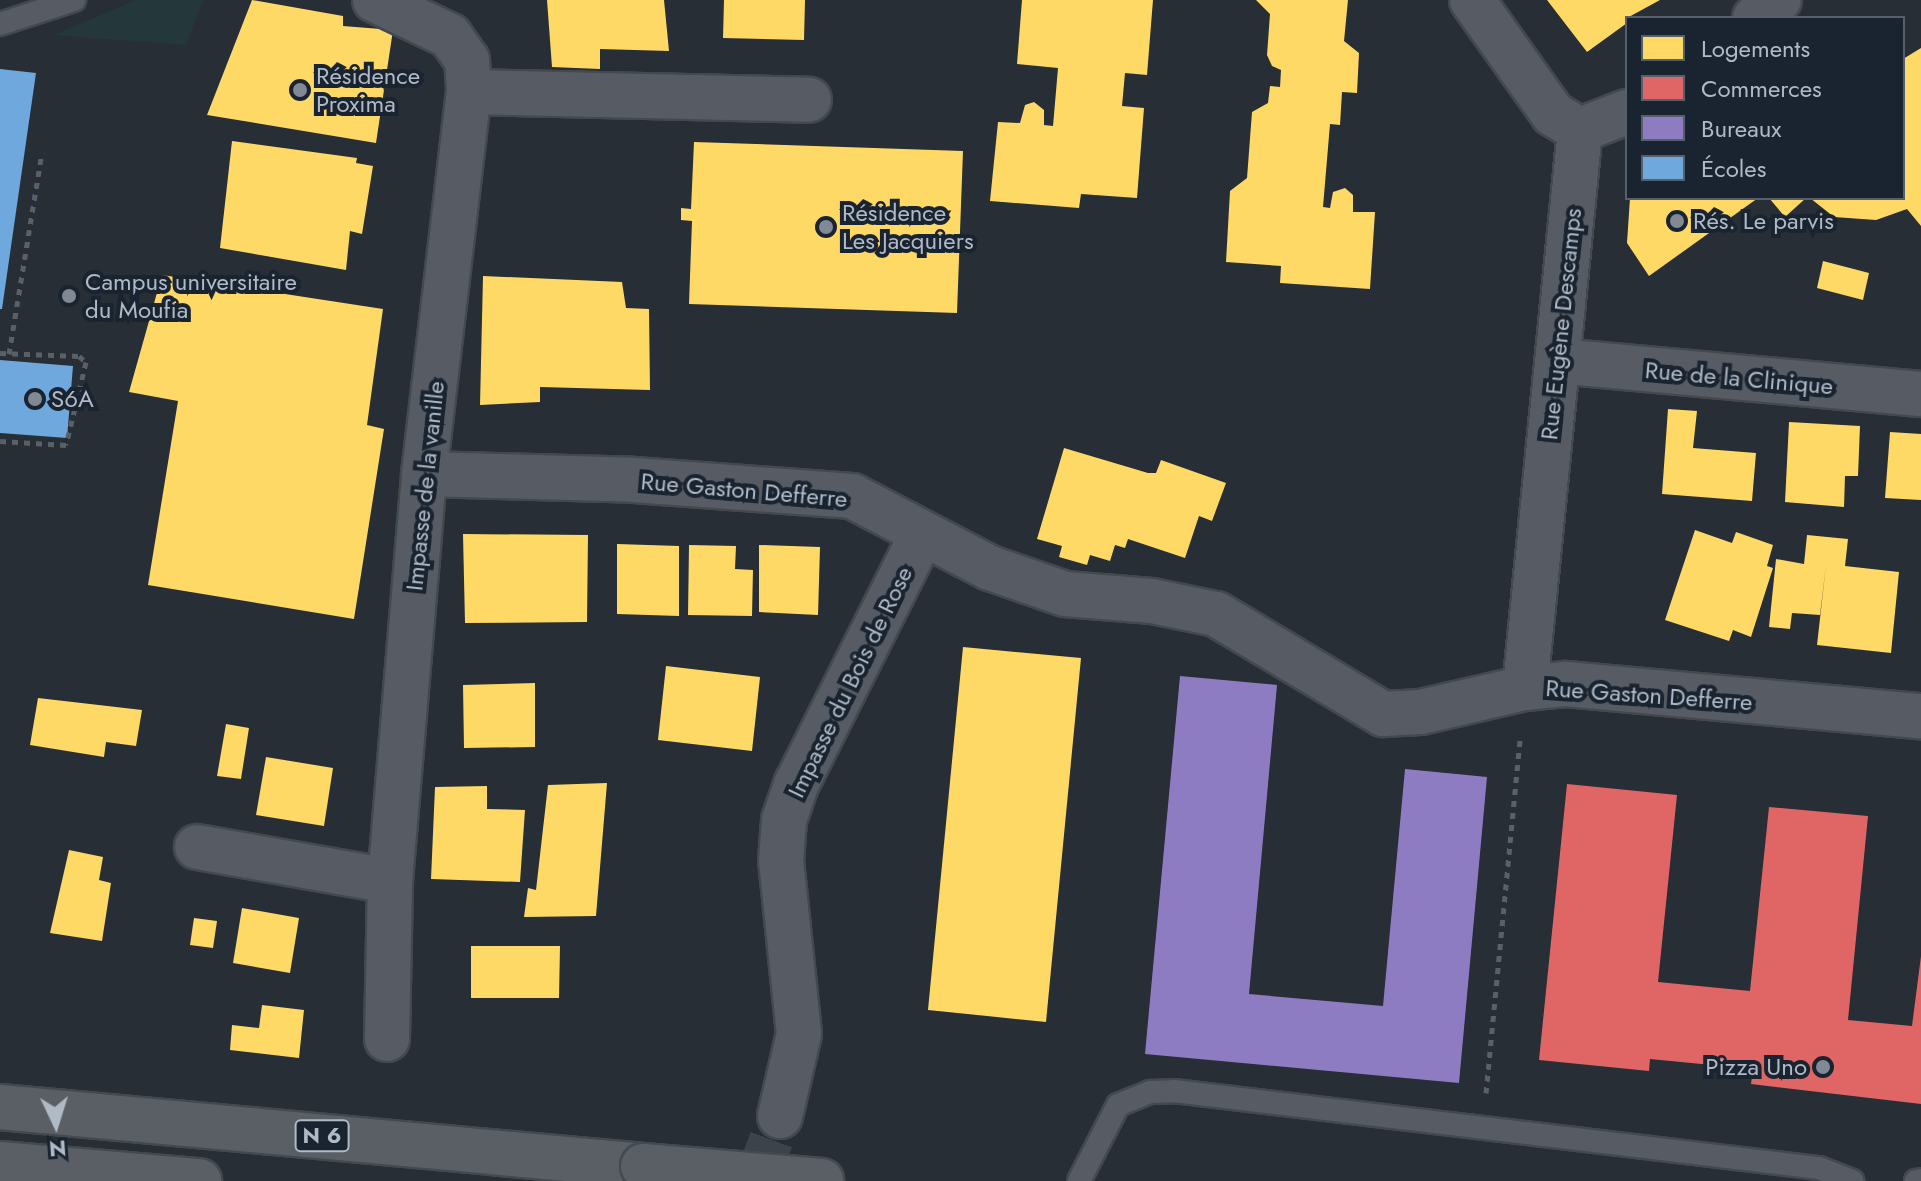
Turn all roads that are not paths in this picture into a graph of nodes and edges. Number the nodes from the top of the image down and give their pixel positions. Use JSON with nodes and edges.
{"nodes":[{"id":1,"x":74,"y":0,"type":"edge"},
{"id":2,"x":375,"y":0,"type":"edge"},
{"id":3,"x":1472,"y":0,"type":"edge"},
{"id":4,"x":1779,"y":0,"type":"edge"},
{"id":5,"x":1758,"y":16,"type":"edge"},
{"id":6,"x":0,"y":24,"type":"edge"},
{"id":7,"x":469,"y":92,"type":"junction"},
{"id":8,"x":809,"y":100,"type":"dead end"},
{"id":9,"x":1625,"y":113,"type":"edge"},
{"id":10,"x":1580,"y":130,"type":"junction"},
{"id":11,"x":1558,"y":361,"type":"junction"},
{"id":12,"x":1921,"y":394,"type":"edge"},
{"id":13,"x":424,"y":474,"type":"junction"},
{"id":14,"x":922,"y":534,"type":"junction"},
{"id":15,"x":1525,"y":688,"type":"junction"},
{"id":16,"x":1921,"y":716,"type":"edge"},
{"id":17,"x":197,"y":847,"type":"dead end"},
{"id":18,"x":390,"y":881,"type":"junction"},
{"id":19,"x":387,"y":1039,"type":"dead end"},
{"id":20,"x":0,"y":1107,"type":"edge"},
{"id":21,"x":780,"y":1116,"type":"tunnel mouth"},
{"id":22,"x":0,"y":1164,"type":"edge"},
{"id":23,"x":199,"y":1181,"type":"edge"},
{"id":24,"x":821,"y":1181,"type":"edge"},
{"id":25,"x":1079,"y":1181,"type":"edge"},
{"id":26,"x":1853,"y":1181,"type":"edge"}],
"edges":[{"from":1,"to":6,"type":"lane"},
{"from":2,"to":7,"type":"street","name":"Impasse de la vanille"},
{"from":3,"to":10,"type":"street"},
{"from":4,"to":5,"type":"street"},
{"from":7,"to":8,"type":"street"},
{"from":7,"to":13,"type":"street","name":"Impasse de la vanille"},
{"from":9,"to":10,"type":"street"},
{"from":10,"to":11,"type":"street","name":"Rue Eugène Descamps"},
{"from":11,"to":12,"type":"street","name":"Rue de la Clinique"},
{"from":11,"to":15,"type":"street","name":"Rue Eugène Descamps"},
{"from":13,"to":14,"type":"street","name":"Rue Gaston Defferre"},
{"from":13,"to":18,"type":"street","name":"Impasse de la vanille"},
{"from":14,"to":15,"type":"street","name":"Rue Gaston Defferre"},
{"from":14,"to":21,"type":"street","name":"Impasse du Bois de Rose"},
{"from":15,"to":16,"type":"street","name":"Rue Gaston Defferre"},
{"from":17,"to":18,"type":"street"},
{"from":18,"to":19,"type":"street","name":"Impasse de la vanille"},
{"from":20,"to":24,"type":"main road","number":"N 6","bridge":true},
{"from":22,"to":23,"type":"main road"},
{"from":25,"to":26,"type":"lane"}]}
